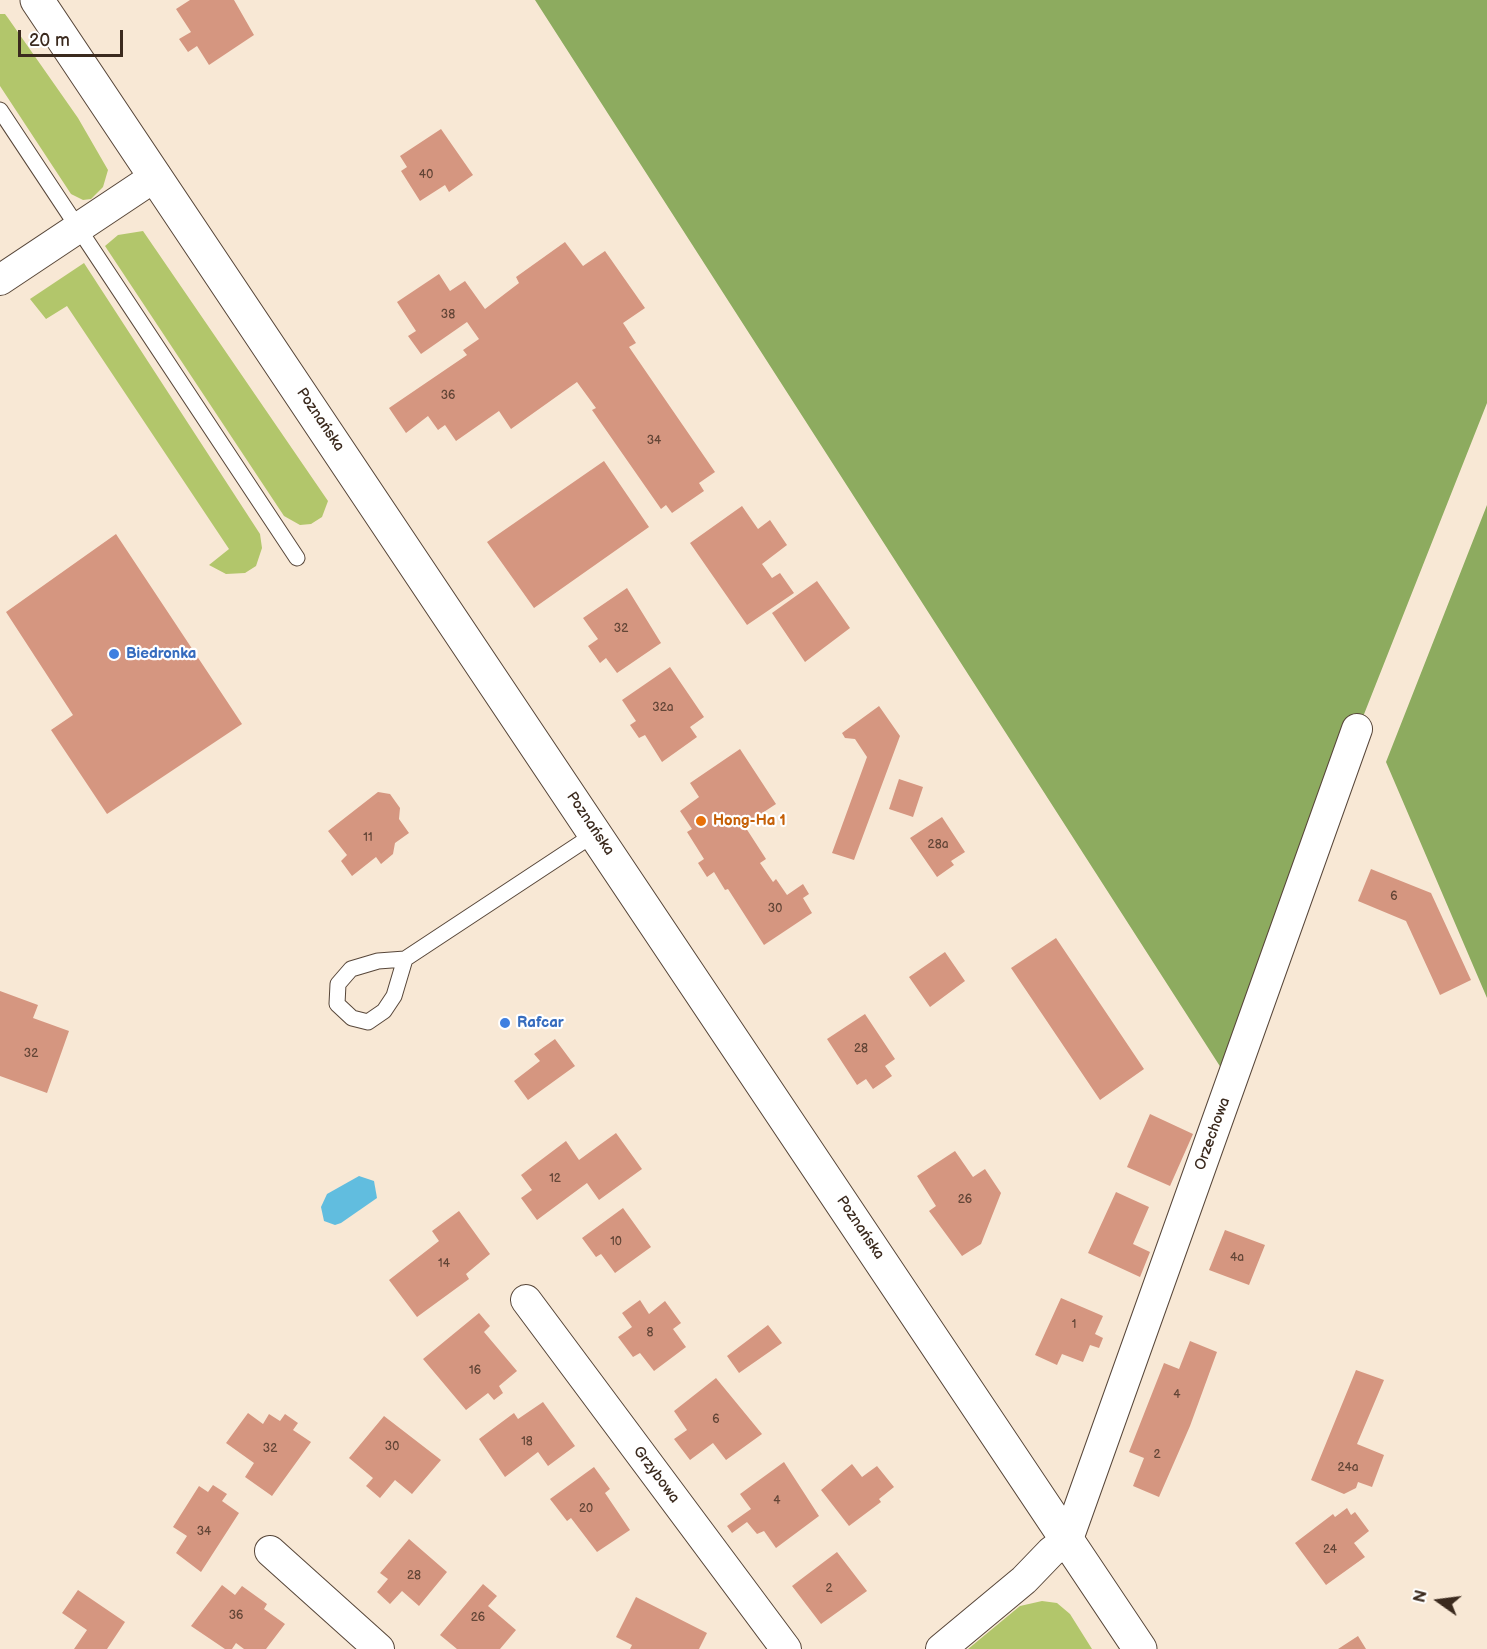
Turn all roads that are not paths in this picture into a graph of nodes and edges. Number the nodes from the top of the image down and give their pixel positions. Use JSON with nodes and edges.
{"nodes":[{"id":1,"x":37,"y":0,"type":"edge"},
{"id":2,"x":0,"y":110,"type":"edge"},
{"id":3,"x":156,"y":176,"type":"junction"},
{"id":4,"x":78,"y":228,"type":"junction"},
{"id":5,"x":2,"y":274,"type":"edge"},
{"id":6,"x":297,"y":558,"type":"dead end"},
{"id":7,"x":1357,"y":729,"type":"dead end"},
{"id":8,"x":596,"y":834,"type":"junction"},
{"id":9,"x":405,"y":959,"type":"junction"},
{"id":10,"x":526,"y":1300,"type":"dead end"},
{"id":11,"x":1068,"y":1539,"type":"junction"},
{"id":12,"x":270,"y":1551,"type":"dead end"},
{"id":13,"x":379,"y":1649,"type":"edge"},
{"id":14,"x":786,"y":1649,"type":"edge"},
{"id":15,"x":941,"y":1649,"type":"edge"},
{"id":16,"x":1140,"y":1649,"type":"edge"}],
"edges":[{"from":1,"to":3,"type":"street","name":"Poznańska"},
{"from":2,"to":4,"type":"lane"},
{"from":3,"to":4,"type":"street"},
{"from":3,"to":8,"type":"street","name":"Poznańska"},
{"from":4,"to":5,"type":"street"},
{"from":4,"to":6,"type":"lane"},
{"from":7,"to":11,"type":"street","name":"Orzechowa"},
{"from":8,"to":9,"type":"lane"},
{"from":8,"to":11,"type":"street","name":"Poznańska"},
{"from":9,"to":9,"type":"lane"},
{"from":10,"to":14,"type":"street","name":"Grzybowa"},
{"from":11,"to":15,"type":"street"},
{"from":11,"to":16,"type":"street","name":"Poznańska"},
{"from":12,"to":13,"type":"street"}]}
